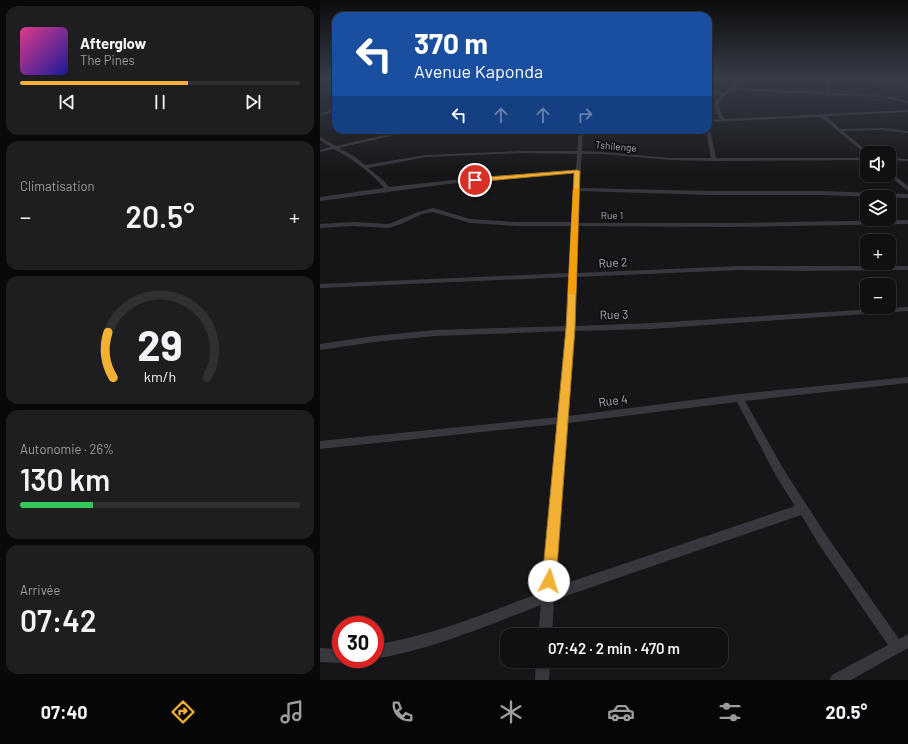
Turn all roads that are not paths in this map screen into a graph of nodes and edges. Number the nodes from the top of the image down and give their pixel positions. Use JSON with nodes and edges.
{"nodes":[{"id":1,"x":331,"y":111,"type":"edge"},
{"id":2,"x":718,"y":111,"type":"edge"},
{"id":3,"x":908,"y":111,"type":"edge"},
{"id":4,"x":320,"y":115,"type":"edge"},
{"id":5,"x":822,"y":115,"type":"junction"},
{"id":6,"x":722,"y":120,"type":"junction"},
{"id":7,"x":712,"y":121,"type":"edge"},
{"id":8,"x":839,"y":130,"type":"junction"},
{"id":9,"x":908,"y":132,"type":"edge"},
{"id":10,"x":392,"y":134,"type":"edge"},
{"id":11,"x":581,"y":134,"type":"edge"},
{"id":12,"x":709,"y":134,"type":"edge"},
{"id":13,"x":386,"y":135,"type":"joint"},
{"id":14,"x":320,"y":138,"type":"edge"},
{"id":15,"x":335,"y":147,"type":"junction"},
{"id":16,"x":860,"y":148,"type":"edge"},
{"id":17,"x":320,"y":150,"type":"edge"},
{"id":18,"x":579,"y":152,"type":"junction"},
{"id":19,"x":860,"y":159,"type":"edge"},
{"id":20,"x":896,"y":159,"type":"edge"},
{"id":21,"x":714,"y":160,"type":"junction"},
{"id":22,"x":908,"y":160,"type":"edge"},
{"id":23,"x":364,"y":167,"type":"junction"},
{"id":24,"x":577,"y":171,"type":"junction"},
{"id":25,"x":896,"y":178,"type":"edge"},
{"id":26,"x":576,"y":189,"type":"junction"},
{"id":27,"x":908,"y":189,"type":"edge"},
{"id":28,"x":388,"y":190,"type":"junction"},
{"id":29,"x":908,"y":196,"type":"edge"},
{"id":30,"x":320,"y":199,"type":"edge"},
{"id":31,"x":908,"y":222,"type":"edge"},
{"id":32,"x":574,"y":224,"type":"junction"},
{"id":33,"x":320,"y":226,"type":"edge"},
{"id":34,"x":908,"y":268,"type":"edge"},
{"id":35,"x":573,"y":276,"type":"junction"},
{"id":36,"x":320,"y":286,"type":"edge"},
{"id":37,"x":908,"y":309,"type":"edge"},
{"id":38,"x":571,"y":328,"type":"junction"},
{"id":39,"x":320,"y":347,"type":"edge"},
{"id":40,"x":908,"y":380,"type":"edge"},
{"id":41,"x":739,"y":398,"type":"junction"},
{"id":42,"x":564,"y":420,"type":"junction"},
{"id":43,"x":320,"y":445,"type":"edge"},
{"id":44,"x":803,"y":509,"type":"junction"},
{"id":45,"x":548,"y":596,"type":"junction"},
{"id":46,"x":546,"y":628,"type":"edge"},
{"id":47,"x":902,"y":644,"type":"edge"},
{"id":48,"x":384,"y":651,"type":"edge"},
{"id":49,"x":320,"y":655,"type":"edge"},
{"id":50,"x":332,"y":656,"type":"edge"},
{"id":51,"x":543,"y":668,"type":"edge"},
{"id":52,"x":542,"y":680,"type":"edge"},
{"id":53,"x":837,"y":680,"type":"edge"}],
"edges":[{"from":1,"to":4,"type":"street"},
{"from":2,"to":6,"type":"street"},
{"from":3,"to":5,"type":"street"},
{"from":5,"to":6,"type":"street"},
{"from":5,"to":8,"type":"street"},
{"from":6,"to":7,"type":"street"},
{"from":8,"to":9,"type":"street"},
{"from":8,"to":16,"type":"street"},
{"from":10,"to":13,"type":"street"},
{"from":11,"to":18,"type":"street"},
{"from":12,"to":21,"type":"street"},
{"from":13,"to":15,"type":"street"},
{"from":14,"to":15,"type":"street"},
{"from":15,"to":17,"type":"street"},
{"from":15,"to":23,"type":"street"},
{"from":18,"to":21,"type":"street","name":"Tshilenge"},
{"from":18,"to":23,"type":"street","name":"Tshilenge"},
{"from":18,"to":24,"type":"street"},
{"from":19,"to":21,"type":"street","name":"Tshilenge"},
{"from":20,"to":22,"type":"street"},
{"from":23,"to":28,"type":"street"},
{"from":24,"to":26,"type":"street"},
{"from":24,"to":28,"type":"street"},
{"from":25,"to":27,"type":"street"},
{"from":26,"to":29,"type":"street"},
{"from":26,"to":32,"type":"street"},
{"from":28,"to":30,"type":"street"},
{"from":31,"to":32,"type":"street","name":"Rue 1"},
{"from":32,"to":33,"type":"street","name":"Rue 1"},
{"from":32,"to":35,"type":"street"},
{"from":34,"to":35,"type":"street","name":"Rue 2"},
{"from":35,"to":36,"type":"street","name":"Rue 2"},
{"from":35,"to":38,"type":"street"},
{"from":37,"to":38,"type":"street","name":"Rue 3"},
{"from":38,"to":39,"type":"street","name":"Rue 3"},
{"from":38,"to":42,"type":"street"},
{"from":40,"to":41,"type":"street","name":"Rue 4"},
{"from":41,"to":42,"type":"street","name":"Rue 4"},
{"from":41,"to":44,"type":"street"},
{"from":42,"to":43,"type":"street","name":"Rue 4"},
{"from":42,"to":45,"type":"street"},
{"from":44,"to":45,"type":"street"},
{"from":44,"to":47,"type":"street"},
{"from":45,"to":46,"type":"street"},
{"from":45,"to":48,"type":"street"},
{"from":47,"to":53,"type":"street"},
{"from":49,"to":50,"type":"street"},
{"from":51,"to":52,"type":"street"}]}
